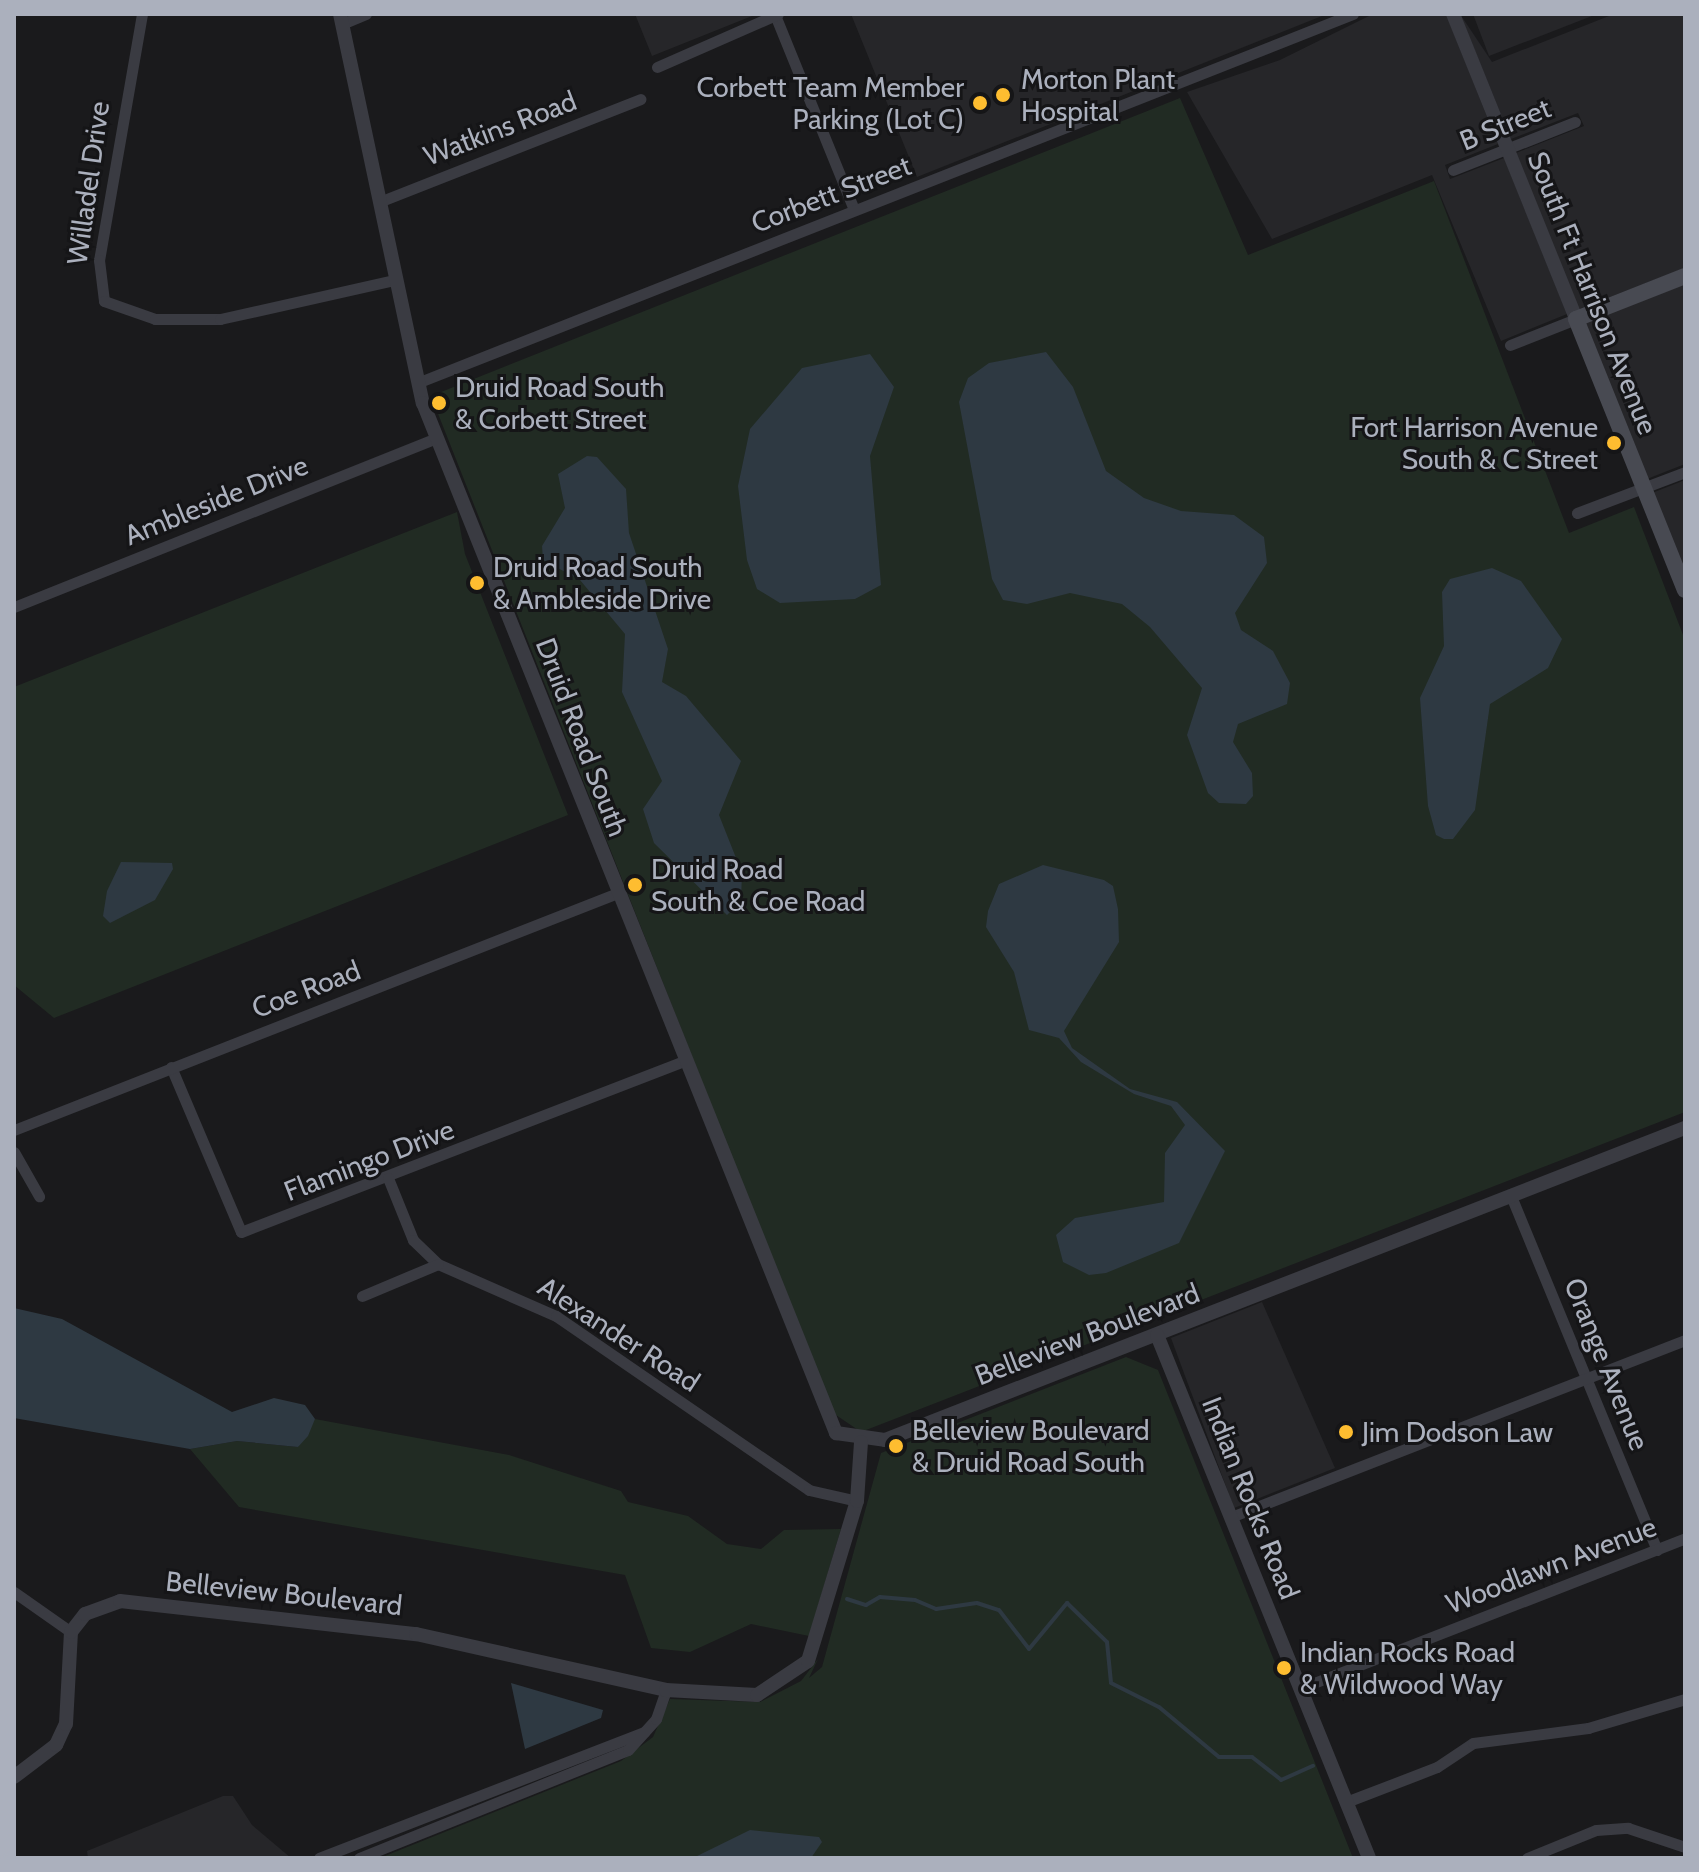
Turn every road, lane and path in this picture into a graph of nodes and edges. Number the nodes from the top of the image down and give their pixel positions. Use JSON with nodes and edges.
{"nodes":[{"id":1,"x":142,"y":14,"type":"edge"},
{"id":2,"x":366,"y":14,"type":"edge"},
{"id":3,"x":1353,"y":14,"type":"edge"},
{"id":4,"x":1453,"y":14,"type":"edge"},
{"id":5,"x":776,"y":15,"type":"edge"},
{"id":6,"x":341,"y":19,"type":"edge"},
{"id":7,"x":657,"y":67,"type":"dead end"},
{"id":8,"x":640,"y":99,"type":"dead end"},
{"id":9,"x":1575,"y":122,"type":"dead end"},
{"id":10,"x":1507,"y":149,"type":"junction"},
{"id":11,"x":1453,"y":170,"type":"dead end"},
{"id":12,"x":379,"y":202,"type":"junction"},
{"id":13,"x":854,"y":210,"type":"junction"},
{"id":14,"x":1685,"y":276,"type":"edge"},
{"id":15,"x":395,"y":280,"type":"junction"},
{"id":16,"x":1576,"y":319,"type":"junction"},
{"id":17,"x":1510,"y":345,"type":"dead end"},
{"id":18,"x":417,"y":383,"type":"junction"},
{"id":19,"x":437,"y":438,"type":"junction"},
{"id":20,"x":1685,"y":472,"type":"edge"},
{"id":21,"x":1644,"y":488,"type":"junction"},
{"id":22,"x":1577,"y":513,"type":"dead end"},
{"id":23,"x":1685,"y":590,"type":"edge"},
{"id":24,"x":14,"y":607,"type":"edge"},
{"id":25,"x":615,"y":894,"type":"junction"},
{"id":26,"x":682,"y":1062,"type":"junction"},
{"id":27,"x":171,"y":1067,"type":"junction"},
{"id":28,"x":1685,"y":1128,"type":"edge"},
{"id":29,"x":14,"y":1130,"type":"edge"},
{"id":30,"x":14,"y":1152,"type":"edge"},
{"id":31,"x":388,"y":1178,"type":"junction"},
{"id":32,"x":39,"y":1196,"type":"dead end"},
{"id":33,"x":1511,"y":1196,"type":"junction"},
{"id":34,"x":438,"y":1264,"type":"junction"},
{"id":35,"x":362,"y":1296,"type":"dead end"},
{"id":36,"x":1157,"y":1335,"type":"junction"},
{"id":37,"x":1685,"y":1340,"type":"edge"},
{"id":38,"x":1587,"y":1378,"type":"junction"},
{"id":39,"x":861,"y":1442,"type":"junction"},
{"id":40,"x":857,"y":1501,"type":"junction"},
{"id":41,"x":1231,"y":1517,"type":"junction"},
{"id":42,"x":1685,"y":1538,"type":"edge"},
{"id":43,"x":1657,"y":1550,"type":"junction"},
{"id":44,"x":14,"y":1592,"type":"edge"},
{"id":45,"x":71,"y":1632,"type":"junction"},
{"id":46,"x":1301,"y":1688,"type":"junction"},
{"id":47,"x":666,"y":1690,"type":"junction"},
{"id":48,"x":1685,"y":1699,"type":"edge"},
{"id":49,"x":645,"y":1732,"type":"junction"},
{"id":50,"x":14,"y":1777,"type":"edge"},
{"id":51,"x":1346,"y":1802,"type":"junction"},
{"id":52,"x":1685,"y":1847,"type":"edge"},
{"id":53,"x":319,"y":1858,"type":"edge"},
{"id":54,"x":359,"y":1858,"type":"edge"},
{"id":55,"x":1369,"y":1858,"type":"edge"},
{"id":56,"x":1527,"y":1858,"type":"edge"}],
"edges":[{"from":1,"to":15,"type":"street","name":"Willadel Drive"},
{"from":2,"to":6,"type":"street"},
{"from":3,"to":13,"type":"street","name":"Corbett Street"},
{"from":4,"to":10,"type":"street","name":"South Ft Harrison Avenue"},
{"from":5,"to":7,"type":"street"},
{"from":5,"to":13,"type":"street"},
{"from":6,"to":12,"type":"street","name":"Druid Road South"},
{"from":8,"to":12,"type":"street","name":"Watkins Road"},
{"from":9,"to":10,"type":"street","name":"B Street"},
{"from":10,"to":11,"type":"street","name":"B Street"},
{"from":10,"to":16,"type":"street","name":"South Ft Harrison Avenue"},
{"from":12,"to":15,"type":"street","name":"Druid Road South"},
{"from":13,"to":18,"type":"street","name":"Corbett Street"},
{"from":14,"to":16,"type":"main road"},
{"from":15,"to":18,"type":"street","name":"Druid Road South"},
{"from":16,"to":17,"type":"street"},
{"from":16,"to":21,"type":"main road","name":"South Ft Harrison Avenue"},
{"from":18,"to":19,"type":"street","name":"Druid Road South"},
{"from":19,"to":24,"type":"street","name":"Ambleside Drive"},
{"from":19,"to":25,"type":"street","name":"Druid Road South"},
{"from":20,"to":21,"type":"street"},
{"from":21,"to":22,"type":"street"},
{"from":21,"to":23,"type":"main road","name":"South Ft Harrison Avenue"},
{"from":25,"to":26,"type":"street","name":"Druid Road South"},
{"from":25,"to":27,"type":"street","name":"Coe Road"},
{"from":26,"to":31,"type":"street","name":"Flamingo Drive"},
{"from":26,"to":39,"type":"street","name":"Druid Road South"},
{"from":27,"to":29,"type":"street","name":"Coe Road"},
{"from":27,"to":31,"type":"street","name":"Flamingo Drive"},
{"from":28,"to":33,"type":"street","name":"Belleview Boulevard"},
{"from":30,"to":32,"type":"street"},
{"from":31,"to":34,"type":"street","name":"Alexander Road"},
{"from":33,"to":36,"type":"street","name":"Belleview Boulevard"},
{"from":33,"to":38,"type":"street","name":"Orange Avenue"},
{"from":34,"to":35,"type":"street"},
{"from":34,"to":40,"type":"street","name":"Alexander Road"},
{"from":36,"to":39,"type":"street","name":"Belleview Boulevard"},
{"from":36,"to":41,"type":"street","name":"Indian Rocks Road"},
{"from":37,"to":38,"type":"street"},
{"from":38,"to":41,"type":"street"},
{"from":38,"to":43,"type":"street","name":"Orange Avenue"},
{"from":39,"to":40,"type":"street","name":"Belleview Boulevard"},
{"from":40,"to":47,"type":"street","name":"Belleview Boulevard"},
{"from":41,"to":46,"type":"street","name":"Indian Rocks Road"},
{"from":42,"to":43,"type":"street","name":"Woodlawn Avenue"},
{"from":43,"to":46,"type":"street","name":"Woodlawn Avenue"},
{"from":44,"to":45,"type":"street"},
{"from":45,"to":47,"type":"street","name":"Belleview Boulevard"},
{"from":45,"to":50,"type":"street"},
{"from":46,"to":51,"type":"street","name":"Indian Rocks Road"},
{"from":47,"to":49,"type":"street"},
{"from":48,"to":51,"type":"street"},
{"from":49,"to":53,"type":"street"},
{"from":49,"to":54,"type":"street"},
{"from":51,"to":55,"type":"street","name":"Indian Rocks Road"},
{"from":52,"to":56,"type":"street"}]}
